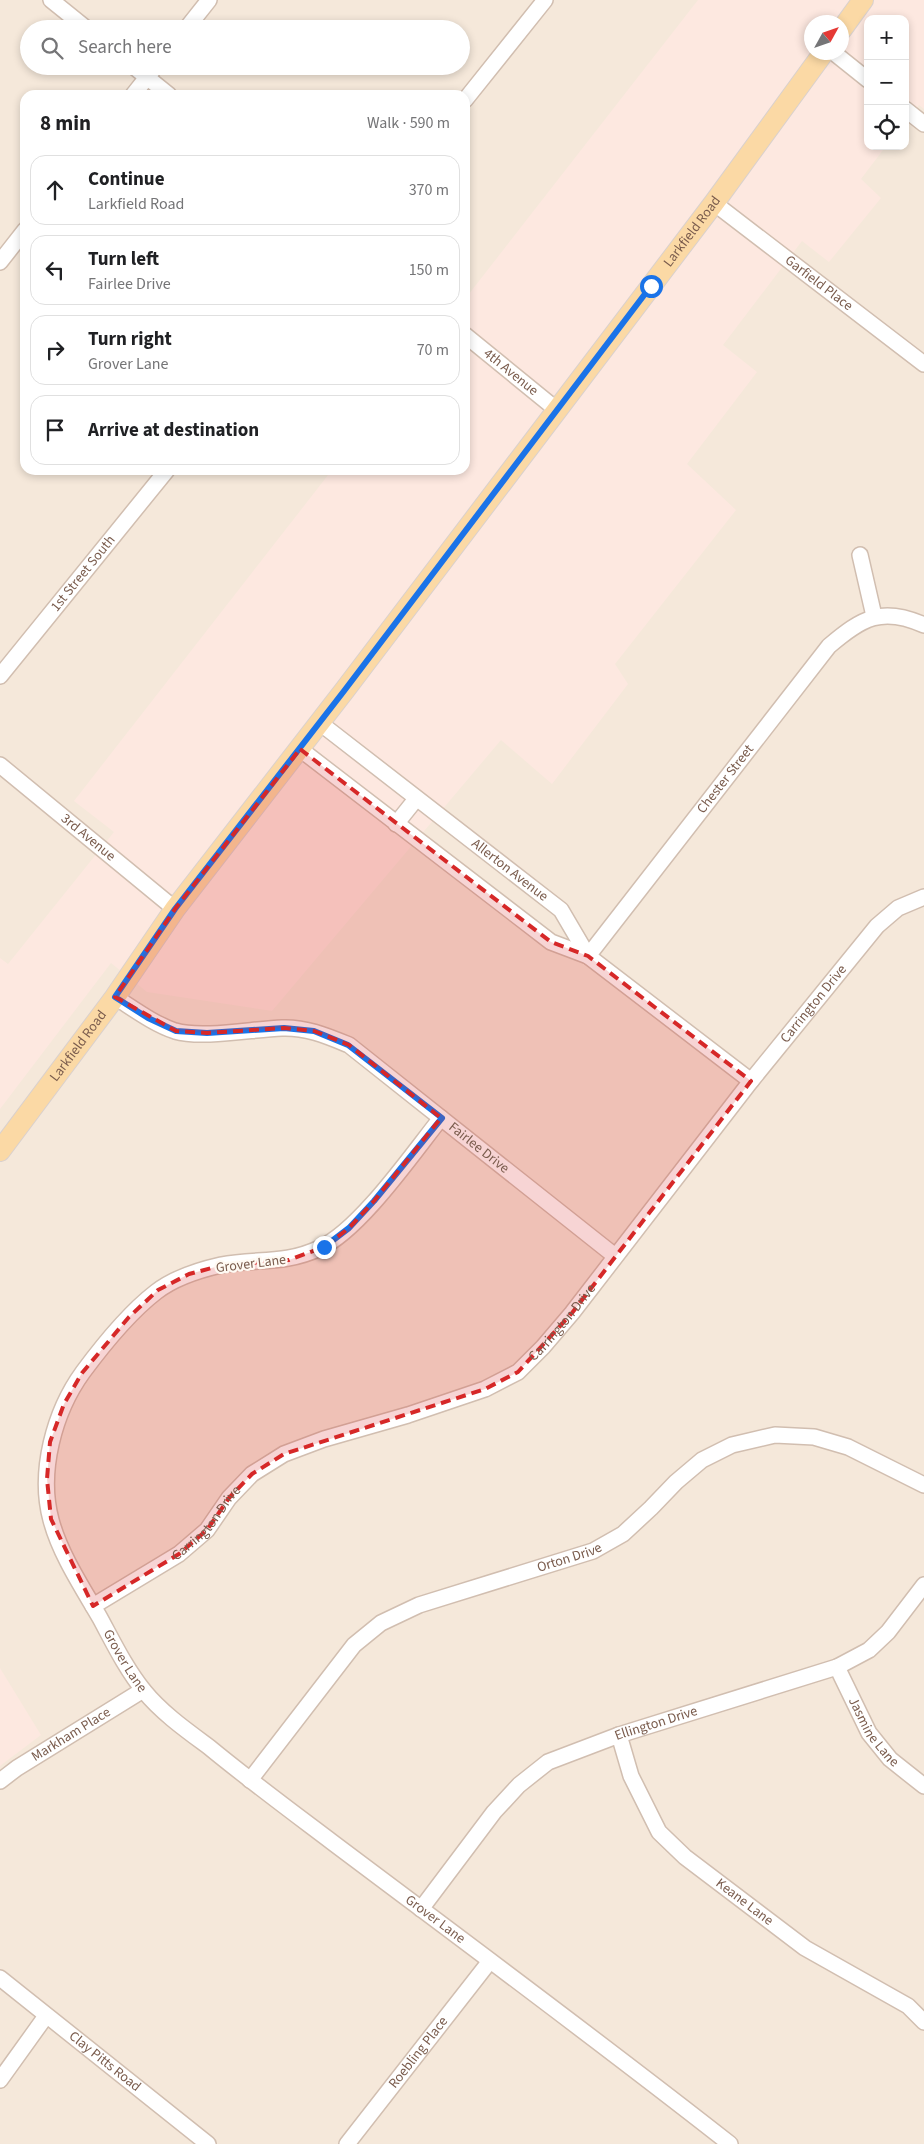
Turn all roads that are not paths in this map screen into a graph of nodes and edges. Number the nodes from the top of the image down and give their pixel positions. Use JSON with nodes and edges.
{"nodes":[{"id":1,"x":51,"y":0,"type":"edge"},
{"id":2,"x":209,"y":0,"type":"edge"},
{"id":3,"x":545,"y":0,"type":"edge"},
{"id":4,"x":863,"y":0,"type":"edge"},
{"id":5,"x":849,"y":19,"type":"edge"},
{"id":6,"x":76,"y":20,"type":"edge"},
{"id":7,"x":193,"y":20,"type":"edge"},
{"id":8,"x":818,"y":60,"type":"edge"},
{"id":9,"x":842,"y":60,"type":"edge"},
{"id":10,"x":150,"y":75,"type":"edge"},
{"id":11,"x":154,"y":75,"type":"edge"},
{"id":12,"x":864,"y":77,"type":"edge"},
{"id":13,"x":137,"y":90,"type":"edge"},
{"id":14,"x":165,"y":90,"type":"edge"},
{"id":15,"x":470,"y":94,"type":"edge"},
{"id":16,"x":909,"y":112,"type":"edge"},
{"id":17,"x":924,"y":124,"type":"edge"},
{"id":18,"x":714,"y":202,"type":"junction"},
{"id":19,"x":20,"y":236,"type":"edge"},
{"id":20,"x":0,"y":262,"type":"edge"},
{"id":21,"x":470,"y":339,"type":"edge"},
{"id":22,"x":924,"y":364,"type":"edge"},
{"id":23,"x":557,"y":410,"type":"junction"},
{"id":24,"x":163,"y":475,"type":"edge"},
{"id":25,"x":860,"y":555,"type":"dead end"},
{"id":26,"x":874,"y":616,"type":"junction"},
{"id":27,"x":924,"y":625,"type":"edge"},
{"id":28,"x":0,"y":676,"type":"edge"},
{"id":29,"x":320,"y":723,"type":"junction"},
{"id":30,"x":300,"y":749,"type":"junction"},
{"id":31,"x":0,"y":765,"type":"edge"},
{"id":32,"x":416,"y":799,"type":"junction"},
{"id":33,"x":396,"y":824,"type":"junction"},
{"id":34,"x":924,"y":897,"type":"edge"},
{"id":35,"x":175,"y":909,"type":"junction"},
{"id":36,"x":588,"y":956,"type":"junction"},
{"id":37,"x":115,"y":997,"type":"junction"},
{"id":38,"x":752,"y":1081,"type":"junction"},
{"id":39,"x":442,"y":1118,"type":"junction"},
{"id":40,"x":0,"y":1151,"type":"edge"},
{"id":41,"x":615,"y":1256,"type":"junction"},
{"id":42,"x":924,"y":1485,"type":"edge"},
{"id":43,"x":924,"y":1584,"type":"edge"},
{"id":44,"x":93,"y":1606,"type":"junction"},
{"id":45,"x":836,"y":1667,"type":"junction"},
{"id":46,"x":143,"y":1690,"type":"junction"},
{"id":47,"x":619,"y":1735,"type":"junction"},
{"id":48,"x":0,"y":1780,"type":"edge"},
{"id":49,"x":250,"y":1780,"type":"junction"},
{"id":50,"x":924,"y":1786,"type":"edge"},
{"id":51,"x":421,"y":1909,"type":"junction"},
{"id":52,"x":490,"y":1961,"type":"junction"},
{"id":53,"x":0,"y":1978,"type":"edge"},
{"id":54,"x":46,"y":2016,"type":"junction"},
{"id":55,"x":924,"y":2022,"type":"edge"},
{"id":56,"x":0,"y":2080,"type":"edge"},
{"id":57,"x":208,"y":2144,"type":"edge"},
{"id":58,"x":346,"y":2144,"type":"edge"},
{"id":59,"x":730,"y":2144,"type":"edge"}],
"edges":[{"from":1,"to":6,"type":"street"},
{"from":2,"to":7,"type":"street"},
{"from":3,"to":15,"type":"street"},
{"from":4,"to":5,"type":"main road"},
{"from":8,"to":18,"type":"main road","name":"Larkfield Road"},
{"from":9,"to":12,"type":"street"},
{"from":10,"to":13,"type":"street"},
{"from":11,"to":14,"type":"street"},
{"from":16,"to":17,"type":"street"},
{"from":18,"to":22,"type":"street","name":"Garfield Place"},
{"from":18,"to":23,"type":"main road","name":"Larkfield Road"},
{"from":19,"to":20,"type":"street"},
{"from":21,"to":23,"type":"street","name":"4th Avenue"},
{"from":23,"to":29,"type":"main road","name":"Larkfield Road"},
{"from":24,"to":28,"type":"street","name":"1st Street South"},
{"from":25,"to":26,"type":"street"},
{"from":26,"to":27,"type":"street","name":"Chester Street"},
{"from":26,"to":36,"type":"street","name":"Chester Street"},
{"from":29,"to":30,"type":"main road","name":"Larkfield Road"},
{"from":29,"to":32,"type":"street","name":"Allerton Avenue"},
{"from":30,"to":33,"type":"street","name":"Allerton Avenue"},
{"from":30,"to":35,"type":"main road","name":"Larkfield Road"},
{"from":31,"to":35,"type":"street","name":"3rd Avenue"},
{"from":32,"to":33,"type":"street"},
{"from":32,"to":36,"type":"street","name":"Allerton Avenue"},
{"from":33,"to":36,"type":"street","name":"Allerton Avenue"},
{"from":34,"to":38,"type":"street","name":"Carrington Drive"},
{"from":35,"to":37,"type":"main road","name":"Larkfield Road"},
{"from":36,"to":38,"type":"street","name":"Allerton Avenue"},
{"from":37,"to":39,"type":"street","name":"Fairlee Drive"},
{"from":37,"to":40,"type":"main road","name":"Larkfield Road"},
{"from":38,"to":41,"type":"street","name":"Carrington Drive"},
{"from":39,"to":41,"type":"street","name":"Fairlee Drive"},
{"from":39,"to":44,"type":"street","name":"Grover Lane"},
{"from":41,"to":44,"type":"street","name":"Carrington Drive"},
{"from":42,"to":49,"type":"street","name":"Orton Drive"},
{"from":43,"to":45,"type":"street","name":"Ellington Drive"},
{"from":44,"to":46,"type":"street","name":"Grover Lane"},
{"from":45,"to":47,"type":"street","name":"Ellington Drive"},
{"from":45,"to":50,"type":"street","name":"Jasmine Lane"},
{"from":46,"to":48,"type":"street","name":"Markham Place"},
{"from":46,"to":49,"type":"street","name":"Grover Lane"},
{"from":47,"to":51,"type":"street","name":"Ellington Drive"},
{"from":47,"to":55,"type":"street","name":"Keane Lane"},
{"from":49,"to":51,"type":"street","name":"Grover Lane"},
{"from":51,"to":52,"type":"street","name":"Grover Lane"},
{"from":52,"to":58,"type":"street","name":"Roebling Place"},
{"from":52,"to":59,"type":"street","name":"Grover Lane"},
{"from":53,"to":54,"type":"street","name":"Clay Pitts Road"},
{"from":54,"to":56,"type":"street"},
{"from":54,"to":57,"type":"street","name":"Clay Pitts Road"}]}
